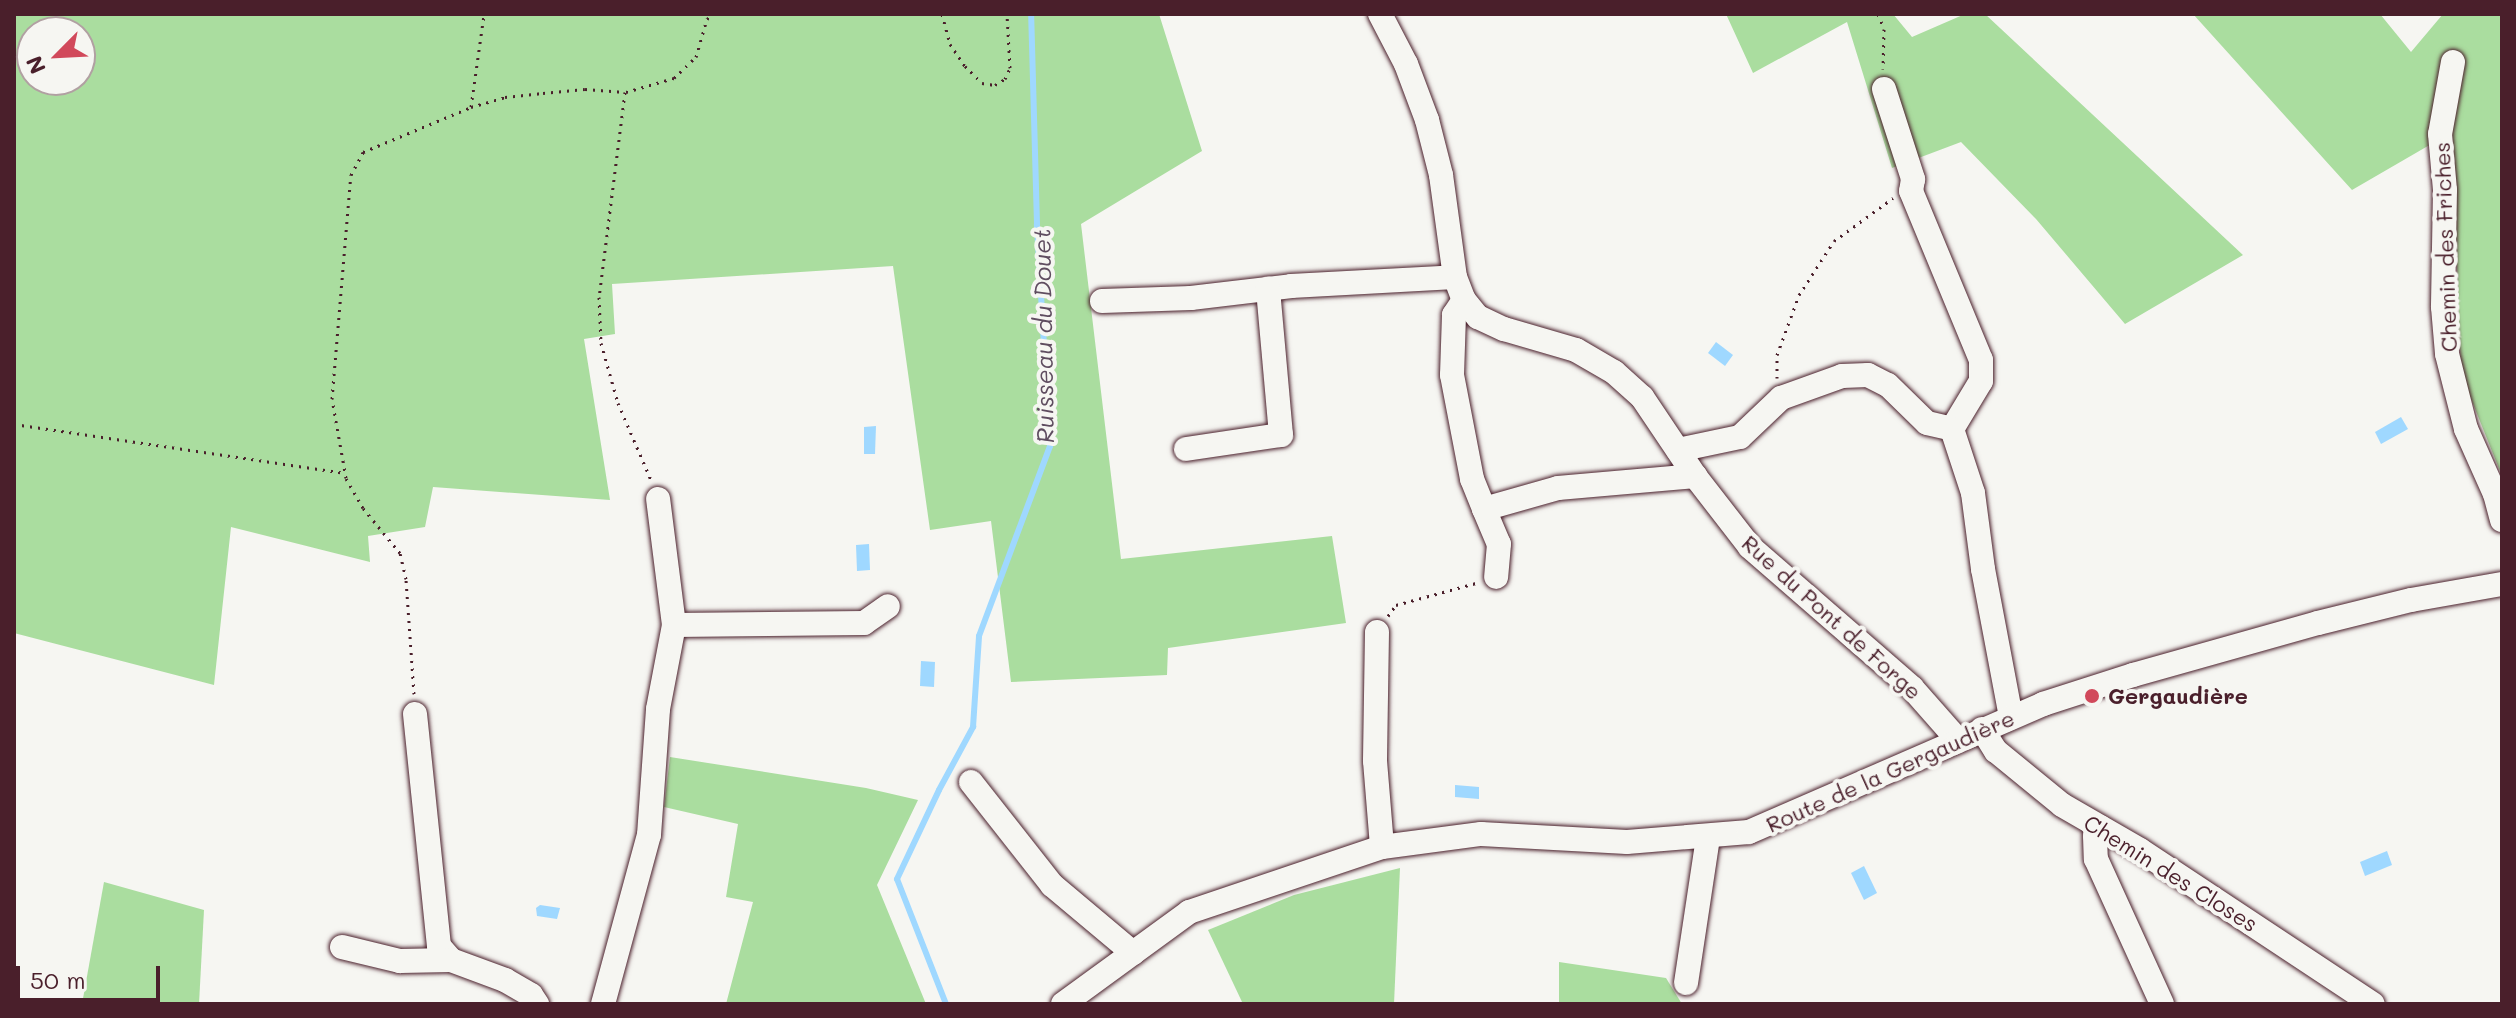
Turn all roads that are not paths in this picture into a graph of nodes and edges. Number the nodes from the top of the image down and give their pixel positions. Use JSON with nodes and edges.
{"nodes":[{"id":1,"x":1380,"y":14,"type":"edge"},
{"id":2,"x":2453,"y":62,"type":"dead end"},
{"id":3,"x":1884,"y":89,"type":"road end"},
{"id":4,"x":1460,"y":288,"type":"junction"},
{"id":5,"x":1268,"y":289,"type":"junction"},
{"id":6,"x":1102,"y":301,"type":"dead end"},
{"id":7,"x":1952,"y":429,"type":"junction"},
{"id":8,"x":1186,"y":449,"type":"dead end"},
{"id":9,"x":1678,"y":450,"type":"junction"},
{"id":10,"x":1695,"y":476,"type":"junction"},
{"id":11,"x":658,"y":499,"type":"road end"},
{"id":12,"x":1484,"y":509,"type":"junction"},
{"id":13,"x":2502,"y":520,"type":"edge"},
{"id":14,"x":1496,"y":577,"type":"road end"},
{"id":15,"x":2502,"y":584,"type":"edge"},
{"id":16,"x":888,"y":606,"type":"dead end"},
{"id":17,"x":674,"y":625,"type":"junction"},
{"id":18,"x":1377,"y":632,"type":"road end"},
{"id":19,"x":415,"y":714,"type":"road end"},
{"id":20,"x":2011,"y":717,"type":"junction"},
{"id":21,"x":1982,"y":729,"type":"junction"},
{"id":22,"x":1957,"y":739,"type":"junction"},
{"id":23,"x":971,"y":782,"type":"dead end"},
{"id":24,"x":2100,"y":827,"type":"junction"},
{"id":25,"x":1708,"y":838,"type":"junction"},
{"id":26,"x":1382,"y":847,"type":"junction"},
{"id":27,"x":342,"y":947,"type":"dead end"},
{"id":28,"x":1133,"y":953,"type":"junction"},
{"id":29,"x":451,"y":960,"type":"junction"},
{"id":30,"x":1686,"y":983,"type":"dead end"},
{"id":31,"x":537,"y":1004,"type":"edge"},
{"id":32,"x":603,"y":1004,"type":"edge"},
{"id":33,"x":1063,"y":1004,"type":"edge"},
{"id":34,"x":2162,"y":1004,"type":"edge"},
{"id":35,"x":2373,"y":1004,"type":"edge"}],
"edges":[{"from":1,"to":4,"type":"street"},
{"from":2,"to":13,"type":"street","name":"Chemin des Friches"},
{"from":3,"to":7,"type":"street"},
{"from":4,"to":5,"type":"street"},
{"from":4,"to":9,"type":"street","name":"Rue du Pont de Forge"},
{"from":4,"to":12,"type":"street"},
{"from":5,"to":6,"type":"street"},
{"from":5,"to":8,"type":"street"},
{"from":7,"to":9,"type":"street"},
{"from":7,"to":20,"type":"street"},
{"from":9,"to":10,"type":"street","name":"Rue du Pont de Forge"},
{"from":10,"to":12,"type":"street"},
{"from":10,"to":22,"type":"street","name":"Rue du Pont de Forge"},
{"from":11,"to":17,"type":"street"},
{"from":12,"to":14,"type":"street"},
{"from":15,"to":20,"type":"street","name":"Route de la Gergaudière"},
{"from":16,"to":17,"type":"street"},
{"from":17,"to":32,"type":"street"},
{"from":18,"to":26,"type":"street"},
{"from":19,"to":29,"type":"street"},
{"from":20,"to":21,"type":"street","name":"Route de la Gergaudière"},
{"from":21,"to":22,"type":"street","name":"Route de la Gergaudière"},
{"from":21,"to":24,"type":"street","name":"Chemin des Closes"},
{"from":22,"to":25,"type":"street","name":"Route de la Gergaudière"},
{"from":23,"to":28,"type":"street"},
{"from":24,"to":34,"type":"street"},
{"from":24,"to":35,"type":"street","name":"Chemin des Closes"},
{"from":25,"to":26,"type":"street","name":"Route de la Gergaudière"},
{"from":25,"to":30,"type":"street"},
{"from":26,"to":28,"type":"street","name":"Route de la Gergaudière"},
{"from":27,"to":29,"type":"street"},
{"from":28,"to":33,"type":"street","name":"Route de la Gergaudière"},
{"from":29,"to":31,"type":"street"}]}
